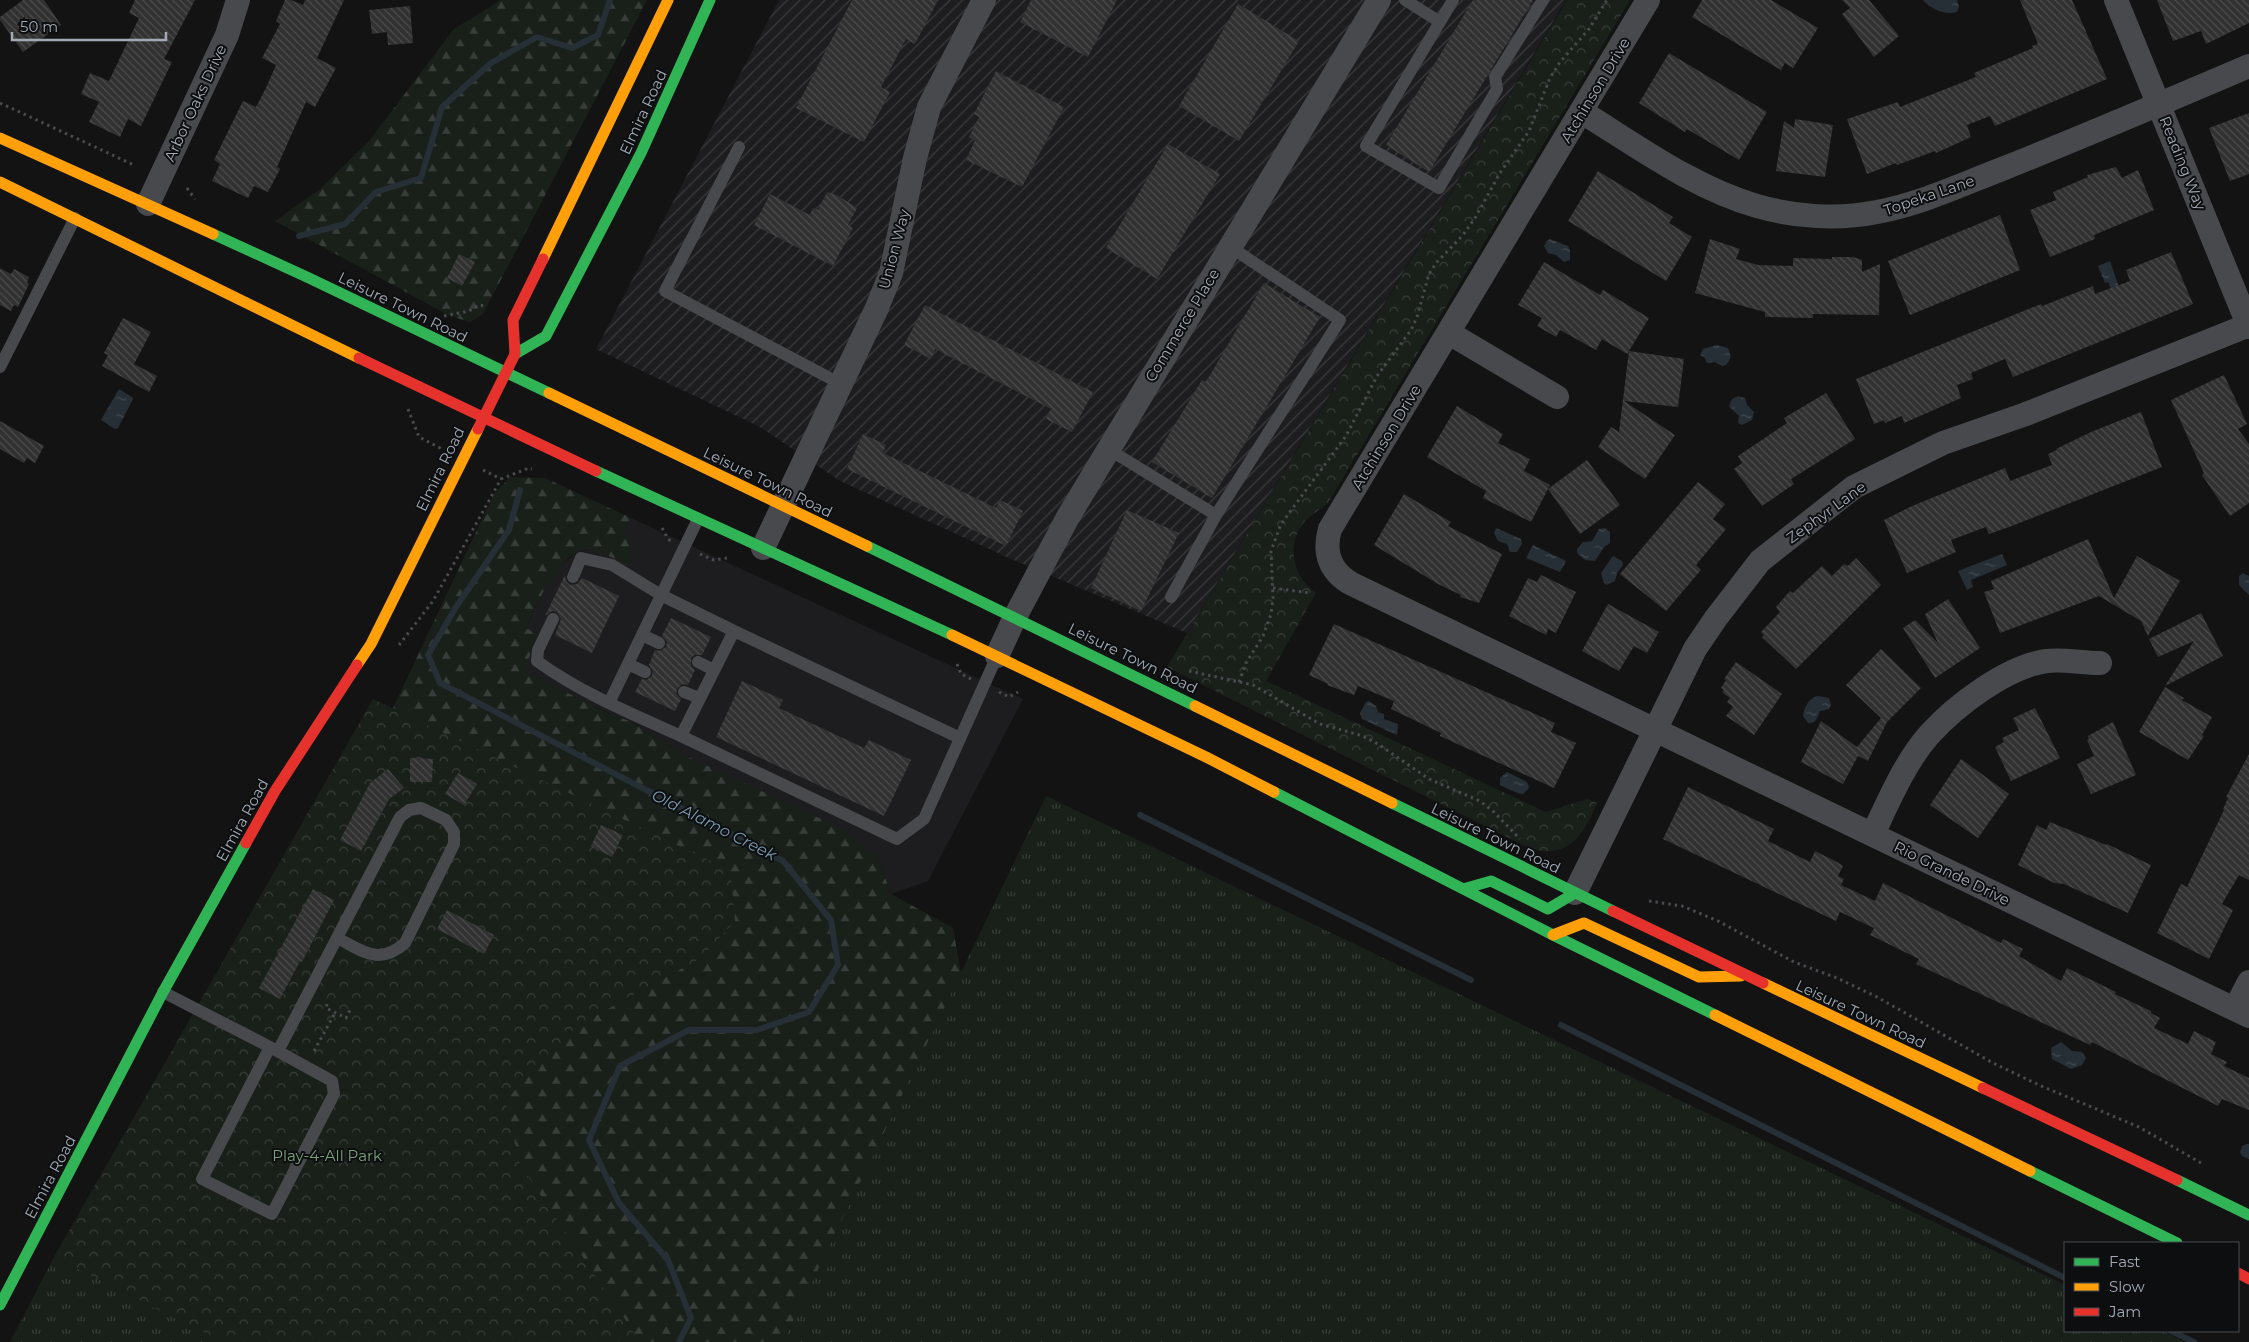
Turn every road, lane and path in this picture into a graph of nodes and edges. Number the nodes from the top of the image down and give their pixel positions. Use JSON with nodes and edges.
{"nodes":[{"id":1,"x":238,"y":0,"type":"edge"},
{"id":2,"x":668,"y":0,"type":"edge"},
{"id":3,"x":710,"y":0,"type":"edge"},
{"id":4,"x":984,"y":0,"type":"edge"},
{"id":5,"x":1379,"y":0,"type":"edge"},
{"id":6,"x":1405,"y":0,"type":"edge"},
{"id":7,"x":1453,"y":0,"type":"edge"},
{"id":8,"x":1543,"y":0,"type":"edge"},
{"id":9,"x":1607,"y":0,"type":"edge"},
{"id":10,"x":1648,"y":0,"type":"edge"},
{"id":11,"x":2116,"y":0,"type":"edge"},
{"id":12,"x":1440,"y":22,"type":"junction"},
{"id":13,"x":2249,"y":66,"type":"edge"},
{"id":14,"x":0,"y":103,"type":"edge"},
{"id":15,"x":2159,"y":104,"type":"junction"},
{"id":16,"x":1582,"y":112,"type":"junction"},
{"id":17,"x":0,"y":138,"type":"edge"},
{"id":18,"x":739,"y":147,"type":"dead end"},
{"id":19,"x":134,"y":165,"type":"dead end"},
{"id":20,"x":0,"y":182,"type":"edge"},
{"id":21,"x":148,"y":204,"type":"junction"},
{"id":22,"x":75,"y":218,"type":"junction"},
{"id":23,"x":1229,"y":246,"type":"junction"},
{"id":24,"x":2249,"y":325,"type":"edge"},
{"id":25,"x":1449,"y":333,"type":"junction"},
{"id":26,"x":515,"y":354,"type":"junction"},
{"id":27,"x":0,"y":367,"type":"edge"},
{"id":28,"x":505,"y":372,"type":"junction"},
{"id":29,"x":841,"y":384,"type":"junction"},
{"id":30,"x":1557,"y":397,"type":"dead end"},
{"id":31,"x":482,"y":418,"type":"junction"},
{"id":32,"x":1108,"y":449,"type":"junction"},
{"id":33,"x":783,"y":506,"type":"junction"},
{"id":34,"x":1216,"y":515,"type":"junction"},
{"id":35,"x":698,"y":519,"type":"junction"},
{"id":36,"x":763,"y":548,"type":"junction"},
{"id":37,"x":573,"y":577,"type":"dead end"},
{"id":38,"x":1273,"y":588,"type":"junction"},
{"id":39,"x":1310,"y":593,"type":"dead end"},
{"id":40,"x":661,"y":594,"type":"junction"},
{"id":41,"x":1171,"y":597,"type":"dead end"},
{"id":42,"x":1016,"y":617,"type":"junction"},
{"id":43,"x":553,"y":619,"type":"dead end"},
{"id":44,"x":734,"y":631,"type":"junction"},
{"id":45,"x":642,"y":635,"type":"junction"},
{"id":46,"x":659,"y":643,"type":"dead end"},
{"id":47,"x":998,"y":656,"type":"junction"},
{"id":48,"x":698,"y":662,"type":"dead end"},
{"id":49,"x":2100,"y":663,"type":"dead end"},
{"id":50,"x":628,"y":664,"type":"junction"},
{"id":51,"x":714,"y":670,"type":"junction"},
{"id":52,"x":1189,"y":671,"type":"dead end"},
{"id":53,"x":645,"y":672,"type":"dead end"},
{"id":54,"x":1239,"y":682,"type":"junction"},
{"id":55,"x":684,"y":692,"type":"dead end"},
{"id":56,"x":699,"y":698,"type":"junction"},
{"id":57,"x":609,"y":703,"type":"junction"},
{"id":58,"x":1655,"y":729,"type":"junction"},
{"id":59,"x":681,"y":736,"type":"junction"},
{"id":60,"x":960,"y":738,"type":"junction"},
{"id":61,"x":1873,"y":834,"type":"junction"},
{"id":62,"x":1522,"y":841,"type":"dead end"},
{"id":63,"x":1462,"y":890,"type":"junction"},
{"id":64,"x":1574,"y":894,"type":"junction"},
{"id":65,"x":1645,"y":900,"type":"dead end"},
{"id":66,"x":1553,"y":935,"type":"junction"},
{"id":67,"x":337,"y":938,"type":"junction"},
{"id":68,"x":1745,"y":976,"type":"junction"},
{"id":69,"x":2249,"y":982,"type":"edge"},
{"id":70,"x":163,"y":992,"type":"junction"},
{"id":71,"x":328,"y":1004,"type":"dead end"},
{"id":72,"x":350,"y":1010,"type":"dead end"},
{"id":73,"x":335,"y":1013,"type":"junction"},
{"id":74,"x":2242,"y":1013,"type":"edge"},
{"id":75,"x":274,"y":1049,"type":"junction"},
{"id":76,"x":314,"y":1051,"type":"dead end"},
{"id":77,"x":2204,"y":1165,"type":"dead end"},
{"id":78,"x":2249,"y":1215,"type":"edge"},
{"id":79,"x":2175,"y":1242,"type":"edge"},
{"id":80,"x":0,"y":1305,"type":"edge"}],
"edges":[{"from":1,"to":21,"type":"street","name":"Arbor Oaks Drive"},
{"from":2,"to":26,"type":"main road","name":"Elmira Road"},
{"from":3,"to":26,"type":"main road","name":"Elmira Road"},
{"from":4,"to":29,"type":"street","name":"Union Way"},
{"from":5,"to":23,"type":"street","name":"Commerce Place"},
{"from":6,"to":12,"type":"lane"},
{"from":7,"to":12,"type":"lane"},
{"from":8,"to":12,"type":"lane"},
{"from":9,"to":38,"type":"path"},
{"from":10,"to":16,"type":"street","name":"Atchinson Drive"},
{"from":11,"to":15,"type":"street","name":"Reading Way"},
{"from":13,"to":15,"type":"street","name":"Topeka Lane"},
{"from":14,"to":19,"type":"path"},
{"from":15,"to":16,"type":"street","name":"Topeka Lane"},
{"from":15,"to":24,"type":"street","name":"Reading Way"},
{"from":16,"to":25,"type":"street","name":"Atchinson Drive"},
{"from":17,"to":21,"type":"main road","name":"Leisure Town Road"},
{"from":18,"to":29,"type":"lane"},
{"from":20,"to":22,"type":"main road"},
{"from":21,"to":28,"type":"main road","name":"Leisure Town Road"},
{"from":22,"to":27,"type":"lane"},
{"from":22,"to":31,"type":"main road"},
{"from":23,"to":32,"type":"street","name":"Commerce Place"},
{"from":23,"to":34,"type":"lane"},
{"from":24,"to":58,"type":"street","name":"Zephyr Lane"},
{"from":25,"to":30,"type":"street"},
{"from":25,"to":58,"type":"street","name":"Atchinson Drive"},
{"from":26,"to":28,"type":"main road","name":"Elmira Road"},
{"from":28,"to":31,"type":"main road","name":"Elmira Road"},
{"from":28,"to":33,"type":"main road","name":"Leisure Town Road"},
{"from":29,"to":33,"type":"street","name":"Union Way"},
{"from":31,"to":35,"type":"main road"},
{"from":31,"to":70,"type":"main road","name":"Elmira Road"},
{"from":32,"to":34,"type":"lane"},
{"from":32,"to":42,"type":"street","name":"Commerce Place"},
{"from":33,"to":36,"type":"street","name":"Union Way"},
{"from":33,"to":42,"type":"main road","name":"Leisure Town Road"},
{"from":34,"to":41,"type":"lane"},
{"from":35,"to":36,"type":"main road"},
{"from":35,"to":40,"type":"lane"},
{"from":36,"to":47,"type":"main road"},
{"from":37,"to":40,"type":"lane"},
{"from":38,"to":39,"type":"path"},
{"from":38,"to":54,"type":"path"},
{"from":40,"to":44,"type":"lane"},
{"from":40,"to":45,"type":"lane"},
{"from":42,"to":47,"type":"street","name":"Commerce Place"},
{"from":42,"to":64,"type":"main road","name":"Leisure Town Road"},
{"from":43,"to":57,"type":"lane"},
{"from":44,"to":51,"type":"lane"},
{"from":44,"to":60,"type":"lane"},
{"from":45,"to":46,"type":"lane"},
{"from":45,"to":50,"type":"lane"},
{"from":47,"to":60,"type":"lane"},
{"from":47,"to":63,"type":"main road"},
{"from":48,"to":51,"type":"lane"},
{"from":49,"to":61,"type":"street"},
{"from":50,"to":53,"type":"lane"},
{"from":50,"to":57,"type":"lane"},
{"from":51,"to":56,"type":"lane"},
{"from":52,"to":54,"type":"path"},
{"from":54,"to":62,"type":"path"},
{"from":55,"to":56,"type":"lane"},
{"from":56,"to":59,"type":"lane"},
{"from":57,"to":59,"type":"lane"},
{"from":58,"to":61,"type":"street","name":"Rio Grande Drive"},
{"from":58,"to":64,"type":"street","name":"Zephyr Lane"},
{"from":59,"to":60,"type":"lane"},
{"from":61,"to":74,"type":"street","name":"Rio Grande Drive"},
{"from":63,"to":64,"type":"main road"},
{"from":63,"to":66,"type":"main road"},
{"from":64,"to":68,"type":"main road","name":"Leisure Town Road"},
{"from":65,"to":77,"type":"path"},
{"from":66,"to":68,"type":"main road"},
{"from":66,"to":79,"type":"main road"},
{"from":67,"to":67,"type":"lane"},
{"from":67,"to":75,"type":"lane"},
{"from":68,"to":78,"type":"main road","name":"Leisure Town Road"},
{"from":69,"to":74,"type":"street"},
{"from":70,"to":75,"type":"lane"},
{"from":70,"to":80,"type":"main road","name":"Elmira Road"},
{"from":71,"to":73,"type":"path"},
{"from":72,"to":73,"type":"path"},
{"from":73,"to":76,"type":"path"},
{"from":75,"to":75,"type":"lane"}]}
